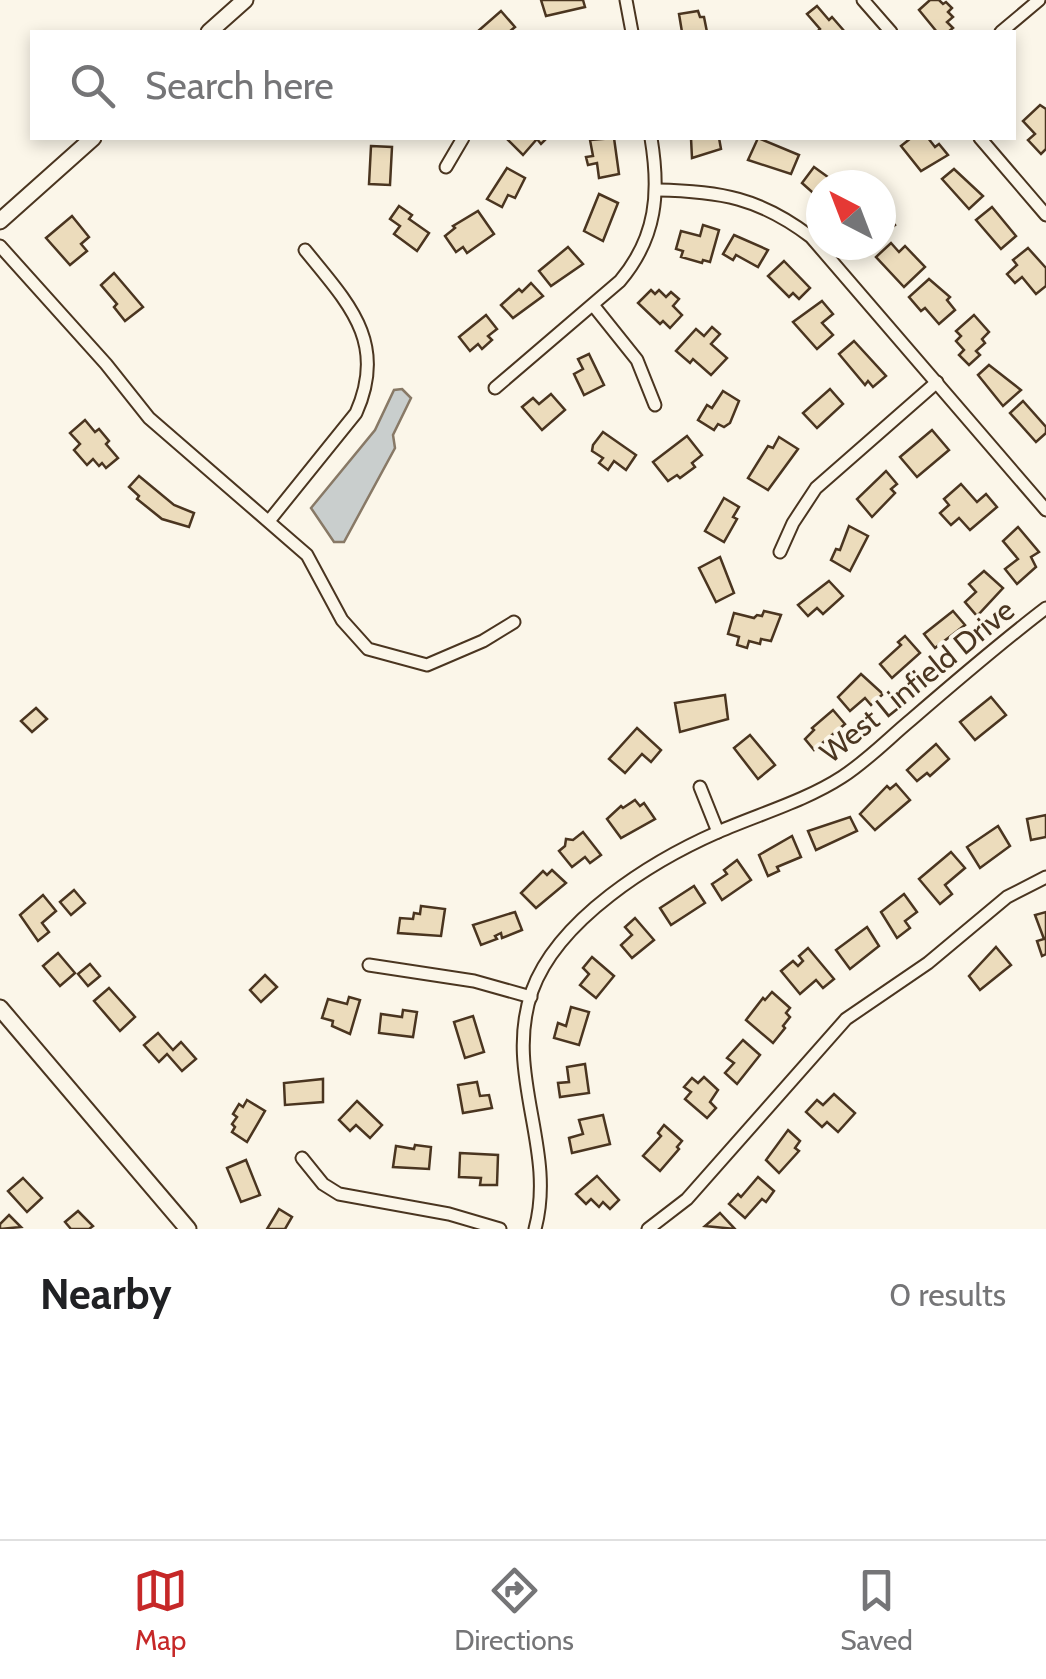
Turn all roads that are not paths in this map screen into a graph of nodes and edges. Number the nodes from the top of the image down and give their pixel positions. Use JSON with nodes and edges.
{"nodes":[{"id":1,"x":245,"y":0,"type":"edge"},
{"id":2,"x":626,"y":0,"type":"edge"},
{"id":3,"x":863,"y":0,"type":"edge"},
{"id":4,"x":1038,"y":0,"type":"edge"},
{"id":5,"x":211,"y":30,"type":"edge"},
{"id":6,"x":632,"y":30,"type":"edge"},
{"id":7,"x":889,"y":30,"type":"edge"},
{"id":8,"x":1003,"y":30,"type":"edge"},
{"id":9,"x":90,"y":140,"type":"edge"},
{"id":10,"x":462,"y":140,"type":"edge"},
{"id":11,"x":650,"y":140,"type":"edge"},
{"id":12,"x":982,"y":140,"type":"edge"},
{"id":13,"x":446,"y":168,"type":"dead end"},
{"id":14,"x":657,"y":190,"type":"junction"},
{"id":15,"x":1046,"y":215,"type":"edge"},
{"id":16,"x":0,"y":221,"type":"edge"},
{"id":17,"x":0,"y":246,"type":"edge"},
{"id":18,"x":305,"y":250,"type":"dead end"},
{"id":19,"x":593,"y":305,"type":"junction"},
{"id":20,"x":937,"y":382,"type":"junction"},
{"id":21,"x":495,"y":388,"type":"dead end"},
{"id":22,"x":655,"y":405,"type":"dead end"},
{"id":23,"x":1046,"y":510,"type":"edge"},
{"id":24,"x":269,"y":521,"type":"junction"},
{"id":25,"x":780,"y":552,"type":"dead end"},
{"id":26,"x":1046,"y":608,"type":"edge"},
{"id":27,"x":514,"y":622,"type":"dead end"},
{"id":28,"x":700,"y":787,"type":"dead end"},
{"id":29,"x":718,"y":832,"type":"junction"},
{"id":30,"x":1046,"y":877,"type":"edge"},
{"id":31,"x":369,"y":965,"type":"dead end"},
{"id":32,"x":531,"y":996,"type":"junction"},
{"id":33,"x":0,"y":1008,"type":"edge"},
{"id":34,"x":302,"y":1158,"type":"dead end"},
{"id":35,"x":188,"y":1229,"type":"edge"},
{"id":36,"x":500,"y":1229,"type":"edge"},
{"id":37,"x":535,"y":1229,"type":"edge"},
{"id":38,"x":648,"y":1229,"type":"edge"}],
"edges":[{"from":1,"to":5,"type":"street"},
{"from":2,"to":6,"type":"street"},
{"from":3,"to":7,"type":"street"},
{"from":4,"to":8,"type":"street"},
{"from":9,"to":16,"type":"street"},
{"from":10,"to":13,"type":"street"},
{"from":11,"to":14,"type":"street"},
{"from":12,"to":15,"type":"street"},
{"from":14,"to":19,"type":"street"},
{"from":14,"to":20,"type":"street"},
{"from":17,"to":24,"type":"street"},
{"from":18,"to":24,"type":"street"},
{"from":19,"to":21,"type":"street"},
{"from":19,"to":22,"type":"street"},
{"from":20,"to":23,"type":"street"},
{"from":20,"to":25,"type":"street"},
{"from":24,"to":27,"type":"street"},
{"from":26,"to":29,"type":"street","name":"West Linfield Drive"},
{"from":28,"to":29,"type":"street"},
{"from":29,"to":32,"type":"street","name":"West Linfield Drive"},
{"from":30,"to":38,"type":"street"},
{"from":31,"to":32,"type":"street"},
{"from":32,"to":37,"type":"street","name":"West Linfield Drive"},
{"from":33,"to":35,"type":"street"},
{"from":34,"to":36,"type":"street"}]}
